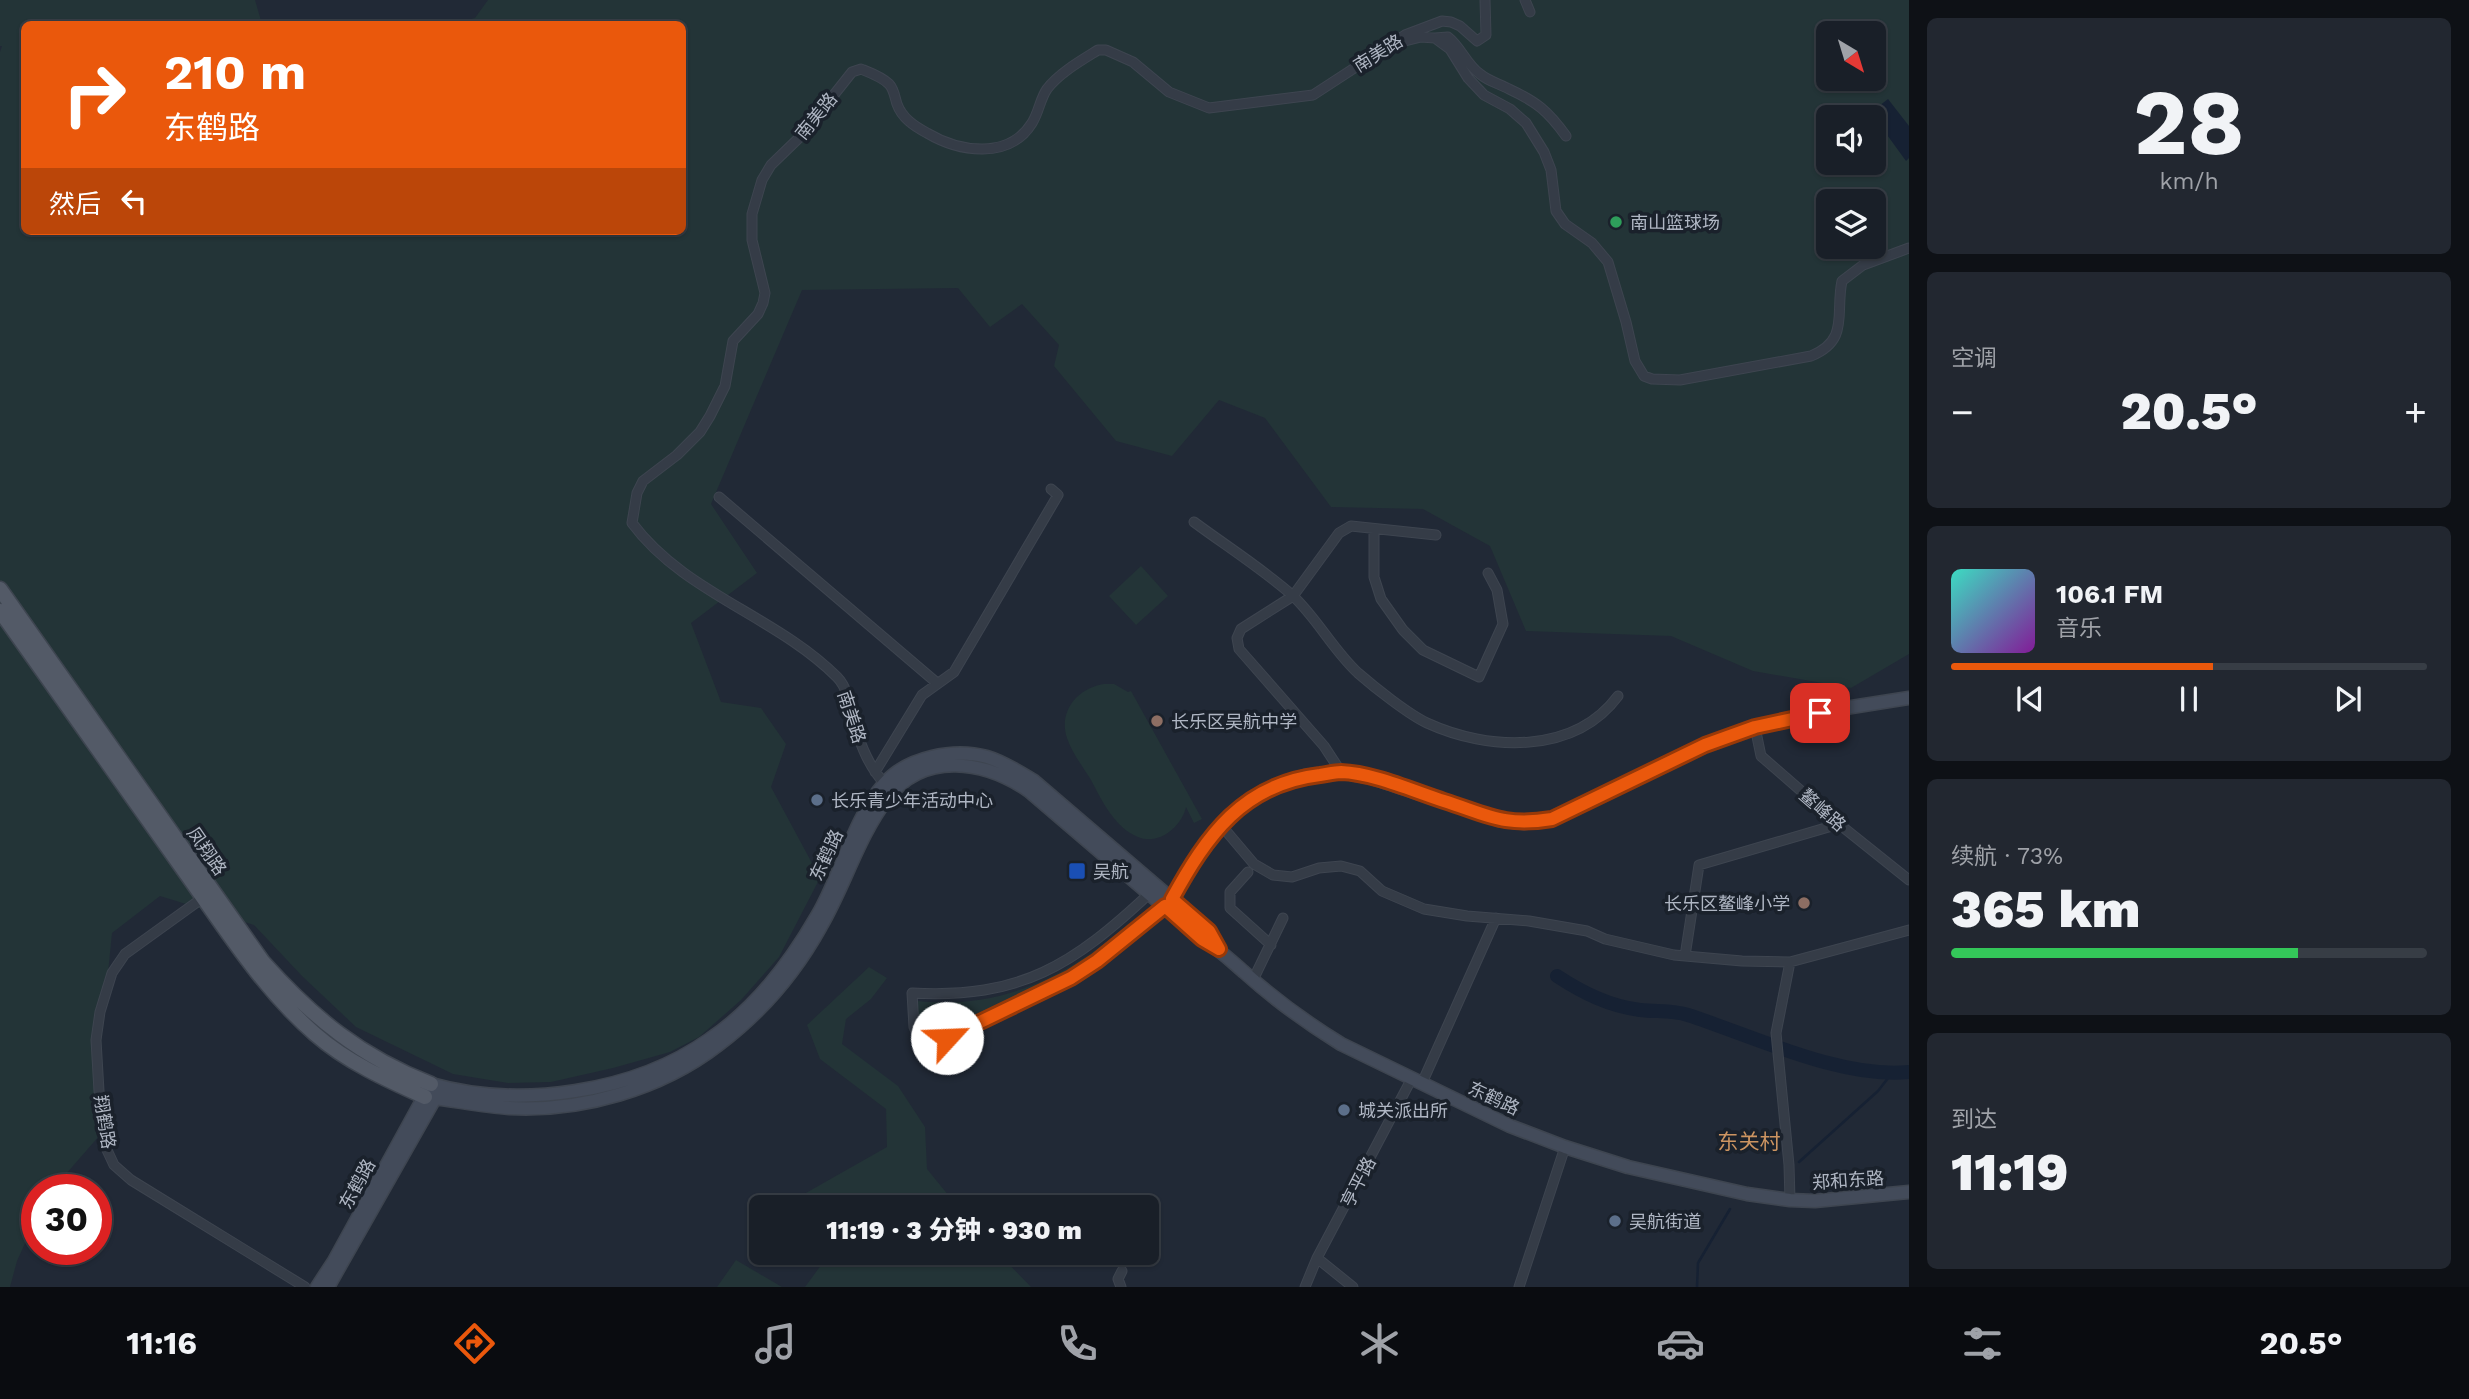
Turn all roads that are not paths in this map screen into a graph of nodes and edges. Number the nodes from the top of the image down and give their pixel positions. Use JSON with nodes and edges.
{"nodes":[{"id":1,"x":1485,"y":0,"type":"edge"},
{"id":2,"x":1525,"y":0,"type":"edge"},
{"id":3,"x":1530,"y":12,"type":"dead end"},
{"id":4,"x":1435,"y":38,"type":"junction"},
{"id":5,"x":1393,"y":44,"type":"junction"},
{"id":6,"x":1566,"y":136,"type":"dead end"},
{"id":7,"x":1909,"y":248,"type":"edge"},
{"id":8,"x":1051,"y":489,"type":"dead end"},
{"id":9,"x":719,"y":497,"type":"dead end"},
{"id":10,"x":1194,"y":522,"type":"dead end"},
{"id":11,"x":1374,"y":530,"type":"junction"},
{"id":12,"x":1436,"y":534,"type":"dead end"},
{"id":13,"x":1488,"y":573,"type":"dead end"},
{"id":14,"x":0,"y":589,"type":"edge"},
{"id":15,"x":1293,"y":596,"type":"junction"},
{"id":16,"x":0,"y":611,"type":"edge"},
{"id":17,"x":937,"y":683,"type":"junction"},
{"id":18,"x":1618,"y":696,"type":"dead end"},
{"id":19,"x":1909,"y":698,"type":"edge"},
{"id":20,"x":1755,"y":727,"type":"junction"},
{"id":21,"x":875,"y":772,"type":"junction"},
{"id":22,"x":1341,"y":772,"type":"junction"},
{"id":23,"x":884,"y":783,"type":"junction"},
{"id":24,"x":1839,"y":824,"type":"junction"},
{"id":25,"x":1221,"y":825,"type":"junction"},
{"id":26,"x":1248,"y":872,"type":"dead end"},
{"id":27,"x":1909,"y":880,"type":"edge"},
{"id":28,"x":1150,"y":893,"type":"junction"},
{"id":29,"x":204,"y":897,"type":"junction"},
{"id":30,"x":1168,"y":902,"type":"junction"},
{"id":31,"x":1283,"y":918,"type":"dead end"},
{"id":32,"x":1496,"y":918,"type":"junction"},
{"id":33,"x":1909,"y":930,"type":"edge"},
{"id":34,"x":1271,"y":945,"type":"junction"},
{"id":35,"x":1685,"y":956,"type":"junction"},
{"id":36,"x":1790,"y":962,"type":"junction"},
{"id":37,"x":1253,"y":980,"type":"junction"},
{"id":38,"x":1417,"y":1081,"type":"junction"},
{"id":39,"x":433,"y":1092,"type":"junction"},
{"id":40,"x":1565,"y":1147,"type":"junction"},
{"id":41,"x":1909,"y":1192,"type":"edge"},
{"id":42,"x":1790,"y":1200,"type":"junction"},
{"id":43,"x":1317,"y":1258,"type":"junction"},
{"id":44,"x":338,"y":1264,"type":"junction"},
{"id":45,"x":1122,"y":1271,"type":"dead end"},
{"id":46,"x":305,"y":1287,"type":"edge"},
{"id":47,"x":317,"y":1287,"type":"edge"},
{"id":48,"x":328,"y":1287,"type":"edge"},
{"id":49,"x":1121,"y":1287,"type":"edge"},
{"id":50,"x":1306,"y":1287,"type":"edge"},
{"id":51,"x":1353,"y":1287,"type":"edge"},
{"id":52,"x":1519,"y":1287,"type":"edge"}],
"edges":[{"from":1,"to":5,"type":"street","name":"南美路"},
{"from":2,"to":3,"type":"street"},
{"from":4,"to":5,"type":"street"},
{"from":4,"to":6,"type":"street"},
{"from":4,"to":7,"type":"street"},
{"from":5,"to":21,"type":"street","name":"南美路"},
{"from":8,"to":17,"type":"street"},
{"from":9,"to":17,"type":"street"},
{"from":10,"to":15,"type":"street"},
{"from":11,"to":12,"type":"street"},
{"from":11,"to":13,"type":"street"},
{"from":11,"to":15,"type":"street"},
{"from":14,"to":39,"type":"main road","name":"凤翔路"},
{"from":15,"to":18,"type":"street"},
{"from":15,"to":22,"type":"street"},
{"from":16,"to":29,"type":"main road","name":"凤翔路"},
{"from":17,"to":21,"type":"street"},
{"from":19,"to":20,"type":"main road"},
{"from":20,"to":22,"type":"main road"},
{"from":20,"to":24,"type":"street","name":"鳌峰路"},
{"from":21,"to":23,"type":"street","name":"南美路"},
{"from":22,"to":25,"type":"main road"},
{"from":23,"to":30,"type":"main road","name":"东鹤路"},
{"from":23,"to":39,"type":"main road","name":"东鹤路"},
{"from":24,"to":27,"type":"street","name":"鳌峰路"},
{"from":24,"to":35,"type":"street"},
{"from":25,"to":30,"type":"main road"},
{"from":25,"to":32,"type":"street"},
{"from":26,"to":34,"type":"street"},
{"from":28,"to":30,"type":"main road","name":"东鹤路"},
{"from":28,"to":30,"type":"street"},
{"from":28,"to":39,"type":"main road","name":"东鹤路"},
{"from":29,"to":39,"type":"main road","name":"凤翔路"},
{"from":29,"to":46,"type":"street","name":"翔鹤路"},
{"from":30,"to":37,"type":"main road","name":"东鹤路"},
{"from":31,"to":34,"type":"street"},
{"from":32,"to":35,"type":"street"},
{"from":32,"to":38,"type":"street","name":"亨平路"},
{"from":33,"to":36,"type":"street"},
{"from":34,"to":37,"type":"street"},
{"from":35,"to":36,"type":"street"},
{"from":36,"to":42,"type":"street"},
{"from":37,"to":38,"type":"main road","name":"东鹤路"},
{"from":38,"to":40,"type":"main road","name":"东鹤路"},
{"from":38,"to":43,"type":"street","name":"亨平路"},
{"from":39,"to":44,"type":"main road","name":"东鹤路"},
{"from":40,"to":42,"type":"main road","name":"东鹤路"},
{"from":40,"to":52,"type":"street"},
{"from":41,"to":42,"type":"main road","name":"郑和东路"},
{"from":43,"to":50,"type":"street","name":"亨平路"},
{"from":43,"to":51,"type":"street"},
{"from":44,"to":47,"type":"main road","name":"东鹤路"},
{"from":44,"to":48,"type":"main road","name":"东鹤路"},
{"from":45,"to":49,"type":"street"}]}
